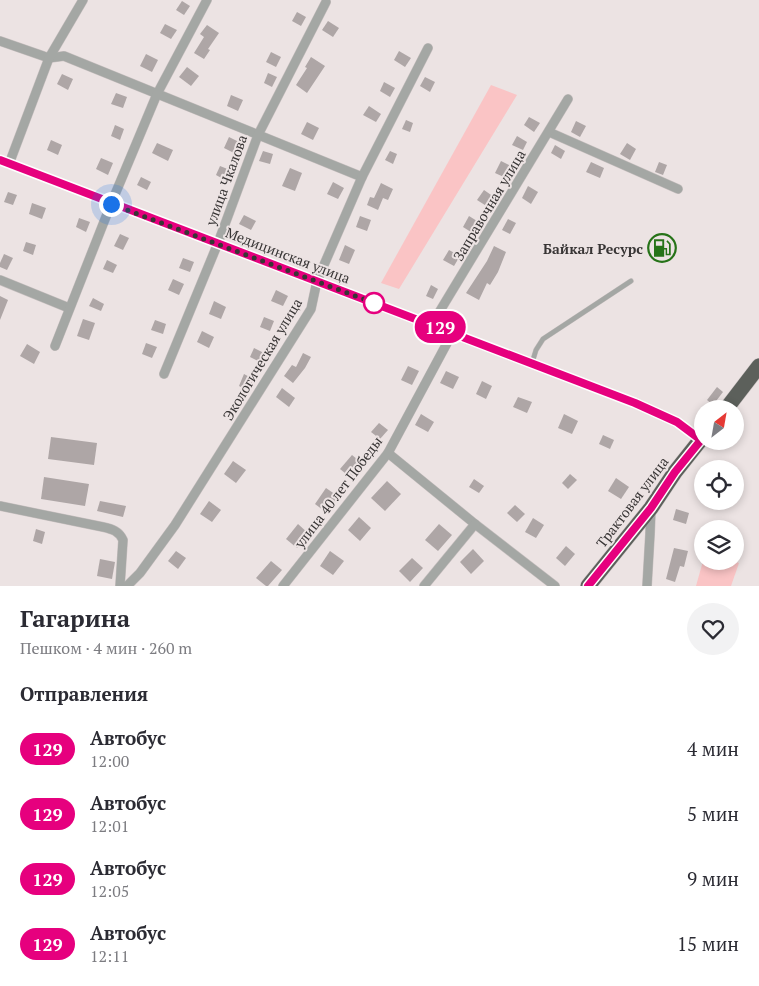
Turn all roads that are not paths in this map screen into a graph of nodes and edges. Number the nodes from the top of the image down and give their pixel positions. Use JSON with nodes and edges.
{"nodes":[{"id":1,"x":83,"y":0,"type":"edge"},
{"id":2,"x":207,"y":0,"type":"edge"},
{"id":3,"x":326,"y":2,"type":"dead end"},
{"id":4,"x":0,"y":41,"type":"edge"},
{"id":5,"x":428,"y":48,"type":"dead end"},
{"id":6,"x":48,"y":58,"type":"junction"},
{"id":7,"x":157,"y":94,"type":"junction"},
{"id":8,"x":568,"y":99,"type":"dead end"},
{"id":9,"x":548,"y":132,"type":"junction"},
{"id":10,"x":258,"y":135,"type":"junction"},
{"id":11,"x":4,"y":162,"type":"edge"},
{"id":12,"x":362,"y":176,"type":"junction"},
{"id":13,"x":678,"y":189,"type":"dead end"},
{"id":14,"x":111,"y":204,"type":"junction"},
{"id":15,"x":218,"y":244,"type":"junction"},
{"id":16,"x":0,"y":280,"type":"edge"},
{"id":17,"x":631,"y":281,"type":"dead end"},
{"id":18,"x":317,"y":282,"type":"junction"},
{"id":19,"x":70,"y":308,"type":"junction"},
{"id":20,"x":432,"y":324,"type":"junction"},
{"id":21,"x":453,"y":332,"type":"junction"},
{"id":22,"x":55,"y":346,"type":"dead end"},
{"id":23,"x":532,"y":363,"type":"junction"},
{"id":24,"x":759,"y":366,"type":"edge"},
{"id":25,"x":164,"y":374,"type":"dead end"},
{"id":26,"x":733,"y":400,"type":"edge"},
{"id":27,"x":694,"y":434,"type":"edge"},
{"id":28,"x":694,"y":449,"type":"edge"},
{"id":29,"x":388,"y":454,"type":"junction"},
{"id":30,"x":0,"y":506,"type":"edge"},
{"id":31,"x":651,"y":508,"type":"junction"},
{"id":32,"x":475,"y":524,"type":"junction"},
{"id":33,"x":120,"y":586,"type":"edge"},
{"id":34,"x":127,"y":586,"type":"edge"},
{"id":35,"x":283,"y":586,"type":"edge"},
{"id":36,"x":424,"y":586,"type":"edge"},
{"id":37,"x":555,"y":586,"type":"edge"},
{"id":38,"x":588,"y":586,"type":"edge"},
{"id":39,"x":647,"y":586,"type":"edge"}],
"edges":[{"from":1,"to":6,"type":"street"},
{"from":2,"to":7,"type":"street"},
{"from":3,"to":10,"type":"street","name":"улица Чкалова"},
{"from":4,"to":6,"type":"street"},
{"from":5,"to":12,"type":"street","name":"Экологическая улица"},
{"from":6,"to":7,"type":"street"},
{"from":6,"to":11,"type":"street"},
{"from":7,"to":10,"type":"street"},
{"from":7,"to":14,"type":"street"},
{"from":8,"to":9,"type":"street","name":"Заправочная улица"},
{"from":9,"to":13,"type":"street"},
{"from":9,"to":20,"type":"street","name":"Заправочная улица"},
{"from":10,"to":12,"type":"street"},
{"from":10,"to":15,"type":"street","name":"улица Чкалова"},
{"from":11,"to":14,"type":"street","name":"Медицинская улица"},
{"from":12,"to":18,"type":"street","name":"Экологическая улица"},
{"from":14,"to":15,"type":"street","name":"Медицинская улица"},
{"from":14,"to":19,"type":"street"},
{"from":15,"to":18,"type":"street","name":"Медицинская улица"},
{"from":15,"to":25,"type":"street","name":"улица Чкалова"},
{"from":16,"to":19,"type":"street"},
{"from":17,"to":23,"type":"lane"},
{"from":18,"to":20,"type":"street","name":"Медицинская улица"},
{"from":18,"to":34,"type":"street","name":"Экологическая улица"},
{"from":19,"to":22,"type":"street"},
{"from":20,"to":21,"type":"street","name":"Медицинская улица"},
{"from":21,"to":23,"type":"street","name":"Медицинская улица"},
{"from":21,"to":29,"type":"street","name":"улица 40 лет Победы"},
{"from":23,"to":27,"type":"street","name":"Медицинская улица"},
{"from":24,"to":26,"type":"highway"},
{"from":28,"to":31,"type":"highway","name":"Трактовая улица"},
{"from":29,"to":32,"type":"street"},
{"from":29,"to":35,"type":"street","name":"улица 40 лет Победы"},
{"from":30,"to":33,"type":"street"},
{"from":31,"to":38,"type":"highway","name":"Трактовая улица"},
{"from":31,"to":39,"type":"street"},
{"from":32,"to":36,"type":"street"},
{"from":32,"to":37,"type":"street"}]}
